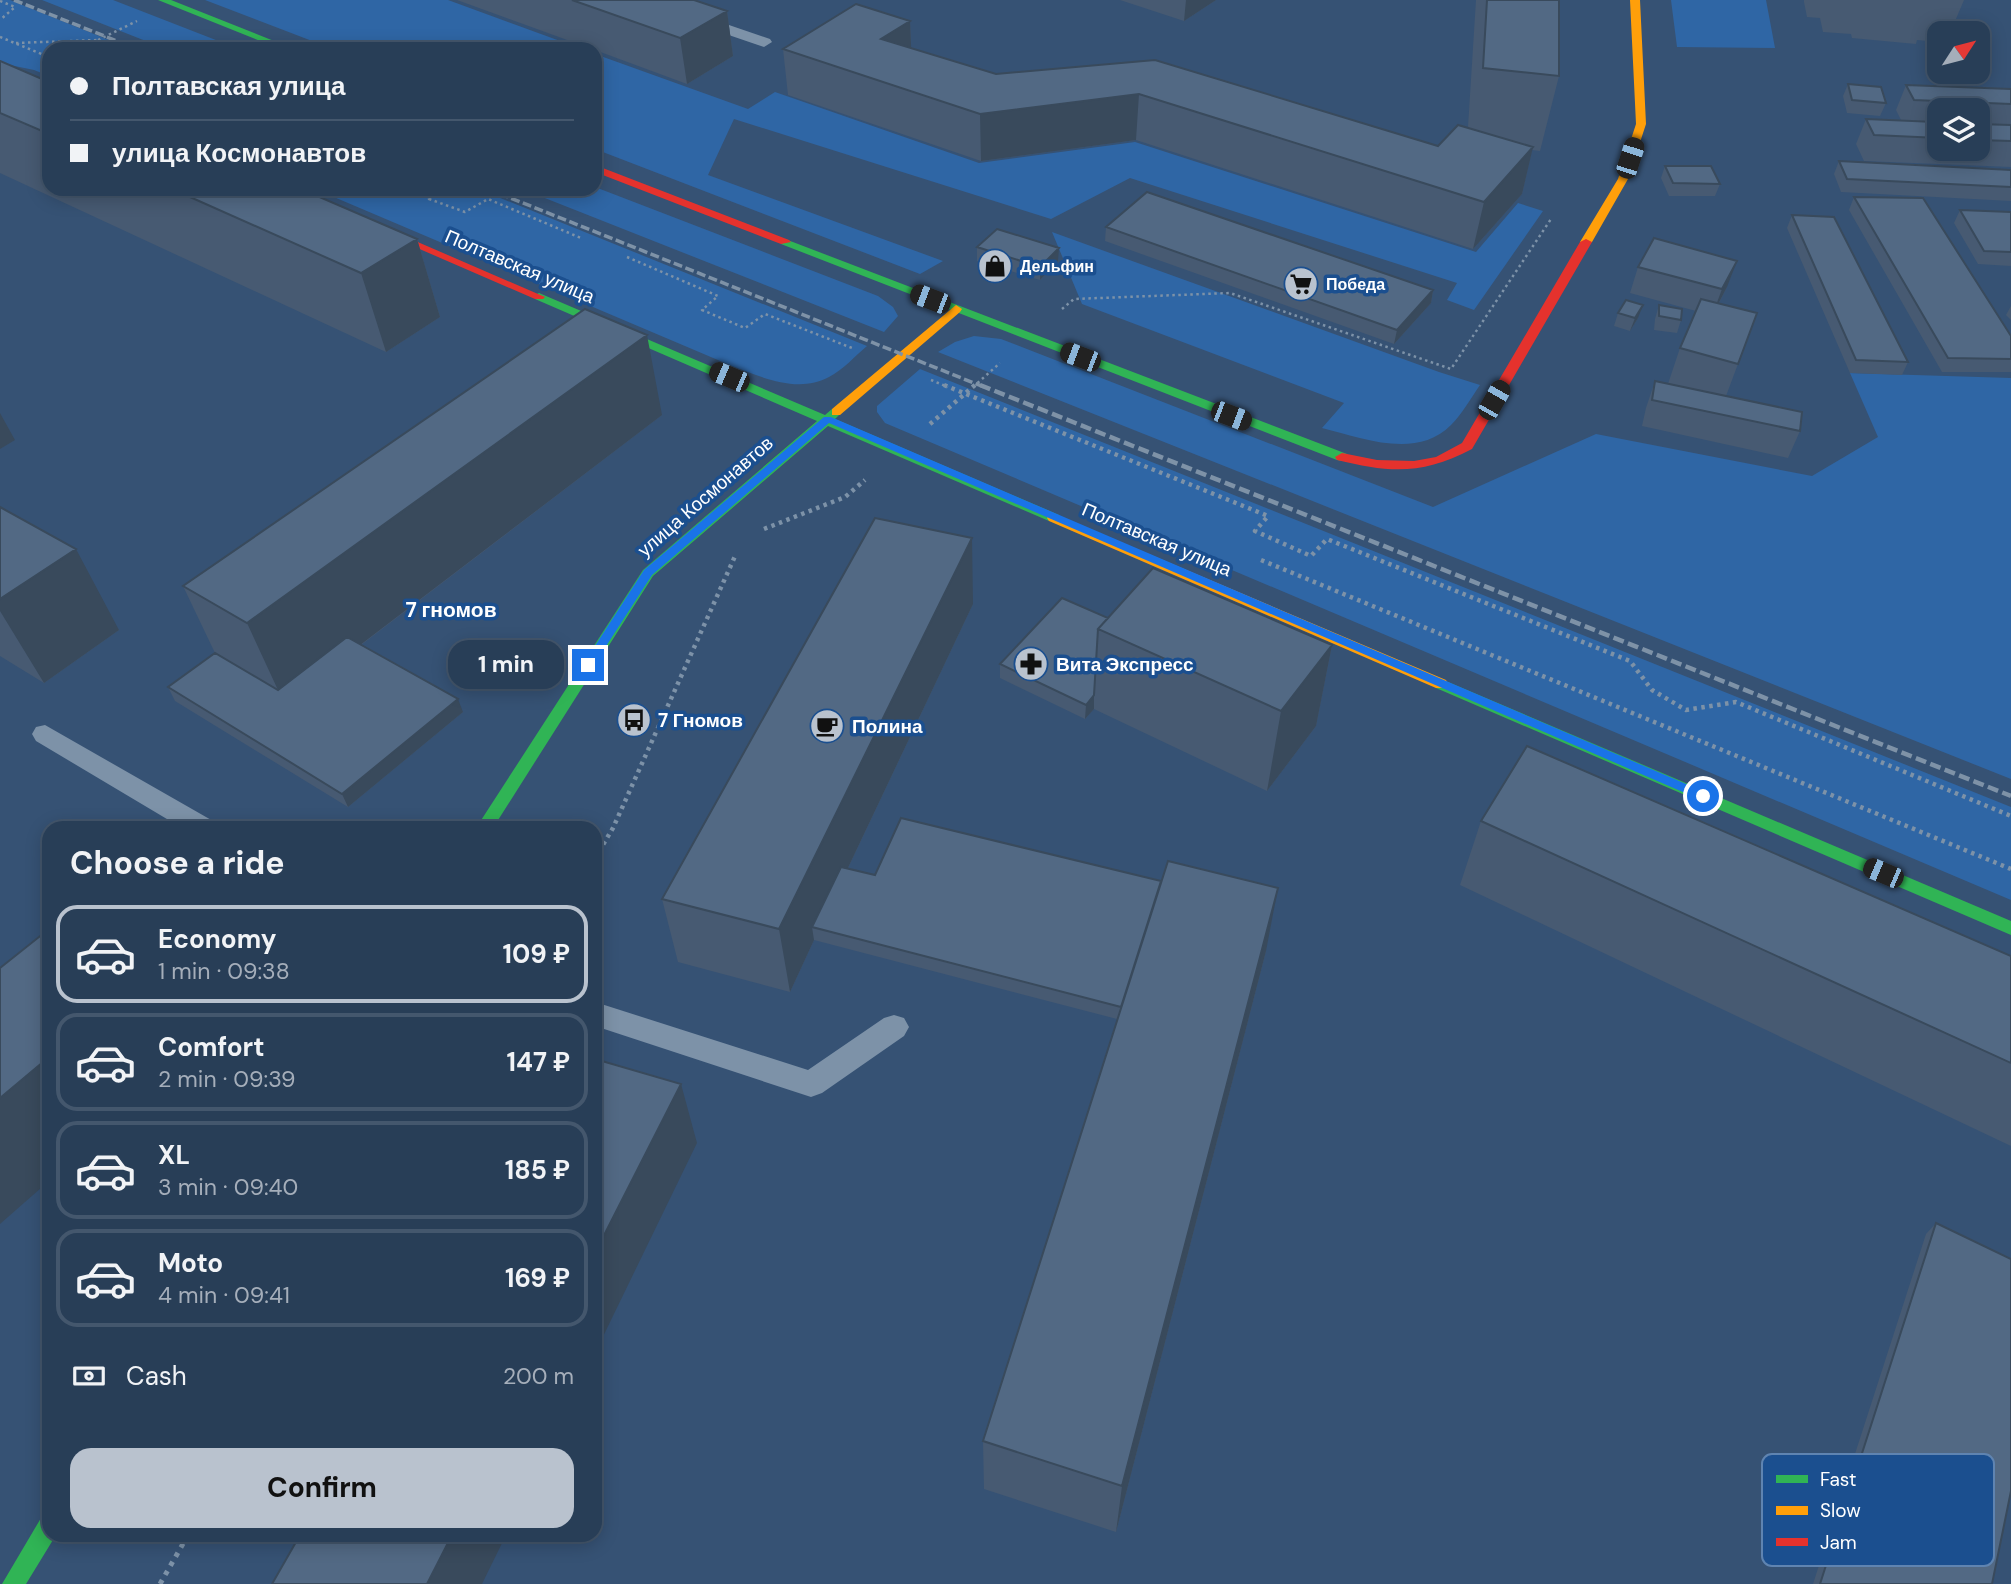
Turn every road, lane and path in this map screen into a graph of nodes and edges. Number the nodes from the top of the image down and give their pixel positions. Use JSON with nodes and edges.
{"nodes":[{"id":1,"x":163,"y":0,"type":"edge"},
{"id":2,"x":641,"y":0,"type":"edge"},
{"id":3,"x":1635,"y":0,"type":"edge"},
{"id":4,"x":0,"y":1,"type":"edge"},
{"id":5,"x":0,"y":20,"type":"edge"},
{"id":6,"x":0,"y":37,"type":"edge"},
{"id":7,"x":42,"y":42,"type":"edge"},
{"id":8,"x":43,"y":42,"type":"edge"},
{"id":9,"x":103,"y":42,"type":"edge"},
{"id":10,"x":271,"y":42,"type":"edge"},
{"id":11,"x":764,"y":42,"type":"dead end"},
{"id":12,"x":16,"y":43,"type":"junction"},
{"id":13,"x":42,"y":54,"type":"edge"},
{"id":14,"x":602,"y":171,"type":"edge"},
{"id":15,"x":302,"y":196,"type":"edge"},
{"id":16,"x":432,"y":196,"type":"edge"},
{"id":17,"x":581,"y":238,"type":"dead end"},
{"id":18,"x":628,"y":257,"type":"dead end"},
{"id":19,"x":956,"y":309,"type":"junction"},
{"id":20,"x":892,"y":364,"type":"junction"},
{"id":21,"x":828,"y":419,"type":"junction"},
{"id":22,"x":45,"y":734,"type":"dead end"},
{"id":23,"x":2011,"y":816,"type":"edge"},
{"id":24,"x":192,"y":821,"type":"edge"},
{"id":25,"x":489,"y":821,"type":"edge"},
{"id":26,"x":2011,"y":928,"type":"edge"},
{"id":27,"x":602,"y":1016,"type":"edge"},
{"id":28,"x":894,"y":1027,"type":"dead end"},
{"id":29,"x":42,"y":1537,"type":"edge"},
{"id":30,"x":184,"y":1542,"type":"edge"},
{"id":31,"x":13,"y":1584,"type":"edge"},
{"id":32,"x":160,"y":1584,"type":"edge"}],
"edges":[{"from":1,"to":10,"type":"street"},
{"from":2,"to":11,"type":"lane"},
{"from":3,"to":19,"type":"street"},
{"from":4,"to":5,"type":"path"},
{"from":6,"to":12,"type":"path"},
{"from":7,"to":12,"type":"path"},
{"from":8,"to":9,"type":"path"},
{"from":12,"to":13,"type":"path"},
{"from":14,"to":19,"type":"street"},
{"from":15,"to":21,"type":"street","name":"Полтавская улица"},
{"from":16,"to":17,"type":"path"},
{"from":18,"to":20,"type":"path"},
{"from":19,"to":20,"type":"street","name":"улица Космонавтов"},
{"from":20,"to":21,"type":"street","name":"улица Космонавтов"},
{"from":20,"to":23,"type":"path"},
{"from":21,"to":25,"type":"street","name":"улица Космонавтов"},
{"from":21,"to":26,"type":"street","name":"Полтавская улица"},
{"from":22,"to":24,"type":"lane"},
{"from":27,"to":28,"type":"lane"},
{"from":29,"to":31,"type":"street"},
{"from":30,"to":32,"type":"path"}]}
